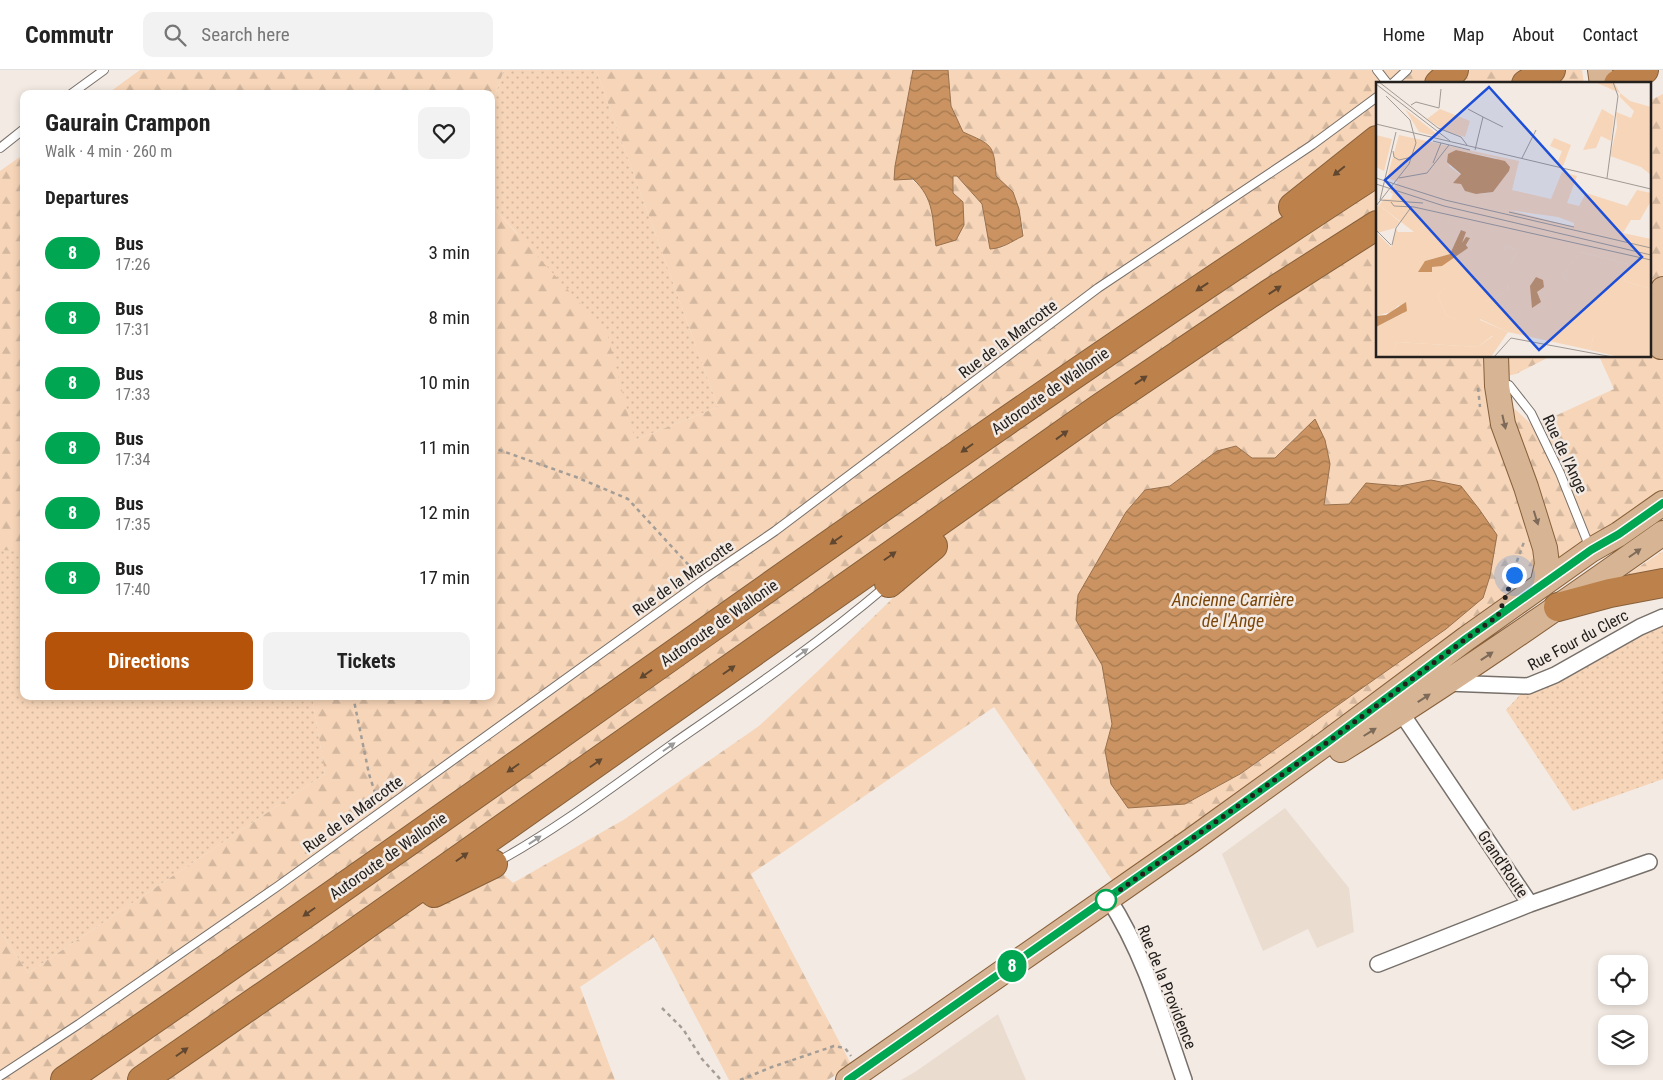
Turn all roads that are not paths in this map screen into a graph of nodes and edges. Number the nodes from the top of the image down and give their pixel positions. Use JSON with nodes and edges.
{"nodes":[{"id":1,"x":104,"y":70,"type":"edge"},
{"id":2,"x":1377,"y":70,"type":"edge"},
{"id":3,"x":1408,"y":70,"type":"edge"},
{"id":4,"x":1454,"y":70,"type":"edge"},
{"id":5,"x":1644,"y":70,"type":"edge"},
{"id":6,"x":1386,"y":82,"type":"edge"},
{"id":7,"x":1394,"y":82,"type":"edge"},
{"id":8,"x":1441,"y":82,"type":"edge"},
{"id":9,"x":1622,"y":82,"type":"edge"},
{"id":10,"x":76,"y":90,"type":"edge"},
{"id":11,"x":1376,"y":98,"type":"edge"},
{"id":12,"x":20,"y":132,"type":"edge"},
{"id":13,"x":1376,"y":141,"type":"edge"},
{"id":14,"x":0,"y":148,"type":"edge"},
{"id":15,"x":1376,"y":173,"type":"edge"},
{"id":16,"x":1376,"y":225,"type":"edge"},
{"id":17,"x":1242,"y":260,"type":"junction"},
{"id":18,"x":1663,"y":289,"type":"edge"},
{"id":19,"x":1650,"y":322,"type":"edge"},
{"id":20,"x":1662,"y":348,"type":"edge"},
{"id":21,"x":1495,"y":358,"type":"edge"},
{"id":22,"x":1487,"y":385,"type":"junction"},
{"id":23,"x":1025,"y":462,"type":"junction"},
{"id":24,"x":1663,"y":503,"type":"edge"},
{"id":25,"x":1663,"y":533,"type":"edge"},
{"id":26,"x":1535,"y":543,"type":"junction"},
{"id":27,"x":1591,"y":550,"type":"junction"},
{"id":28,"x":1566,"y":567,"type":"junction"},
{"id":29,"x":1609,"y":572,"type":"junction"},
{"id":30,"x":889,"y":583,"type":"joint"},
{"id":31,"x":1663,"y":583,"type":"edge"},
{"id":32,"x":1542,"y":585,"type":"junction"},
{"id":33,"x":1558,"y":607,"type":"junction"},
{"id":34,"x":1663,"y":618,"type":"edge"},
{"id":35,"x":1447,"y":683,"type":"junction"},
{"id":36,"x":1395,"y":704,"type":"junction"},
{"id":37,"x":1649,"y":862,"type":"dead end"},
{"id":38,"x":493,"y":864,"type":"joint"},
{"id":39,"x":1111,"y":903,"type":"junction"},
{"id":40,"x":1530,"y":904,"type":"junction"},
{"id":41,"x":326,"y":953,"type":"junction"},
{"id":42,"x":1378,"y":964,"type":"dead end"},
{"id":43,"x":0,"y":1076,"type":"edge"},
{"id":44,"x":859,"y":1077,"type":"edge"},
{"id":45,"x":65,"y":1080,"type":"edge"},
{"id":46,"x":142,"y":1080,"type":"edge"},
{"id":47,"x":1184,"y":1080,"type":"edge"}],
"edges":[{"from":1,"to":10,"type":"lane"},
{"from":2,"to":6,"type":"lane"},
{"from":3,"to":7,"type":"lane"},
{"from":4,"to":8,"type":"highway"},
{"from":5,"to":9,"type":"highway"},
{"from":11,"to":43,"type":"lane","name":"Rue de la Marcotte"},
{"from":12,"to":14,"type":"lane"},
{"from":13,"to":17,"type":"highway","one_way":true},
{"from":15,"to":17,"type":"highway","name":"Autoroute de Wallonie"},
{"from":23,"to":16,"type":"highway","one_way":true},
{"from":17,"to":45,"type":"highway","name":"Autoroute de Wallonie","one_way":true},
{"from":18,"to":20,"type":"main road"},
{"from":19,"to":20,"type":"main road"},
{"from":21,"to":22,"type":"main road"},
{"from":22,"to":26,"type":"main road","one_way":true},
{"from":22,"to":27,"type":"lane","name":"Rue de l'Ange"},
{"from":23,"to":30,"type":"highway"},
{"from":41,"to":23,"type":"highway","one_way":true},
{"from":24,"to":27,"type":"main road"},
{"from":29,"to":25,"type":"main road","one_way":true},
{"from":26,"to":28,"type":"main road"},
{"from":26,"to":32,"type":"main road"},
{"from":27,"to":28,"type":"main road"},
{"from":28,"to":29,"type":"main road"},
{"from":28,"to":32,"type":"main road"},
{"from":29,"to":33,"type":"main road"},
{"from":38,"to":30,"type":"lane","one_way":true},
{"from":31,"to":33,"type":"highway"},
{"from":32,"to":36,"type":"main road"},
{"from":35,"to":33,"type":"main road","one_way":true},
{"from":34,"to":35,"type":"street","name":"Rue Four du Clerc"},
{"from":36,"to":35,"type":"main road","one_way":true},
{"from":36,"to":39,"type":"main road"},
{"from":36,"to":40,"type":"street","name":"Grand'Route"},
{"from":37,"to":40,"type":"street"},
{"from":38,"to":41,"type":"highway"},
{"from":39,"to":44,"type":"main road"},
{"from":39,"to":47,"type":"street","name":"Rue de la Providence"},
{"from":40,"to":42,"type":"street","name":"Grand'Route"},
{"from":46,"to":41,"type":"highway","one_way":true}]}
